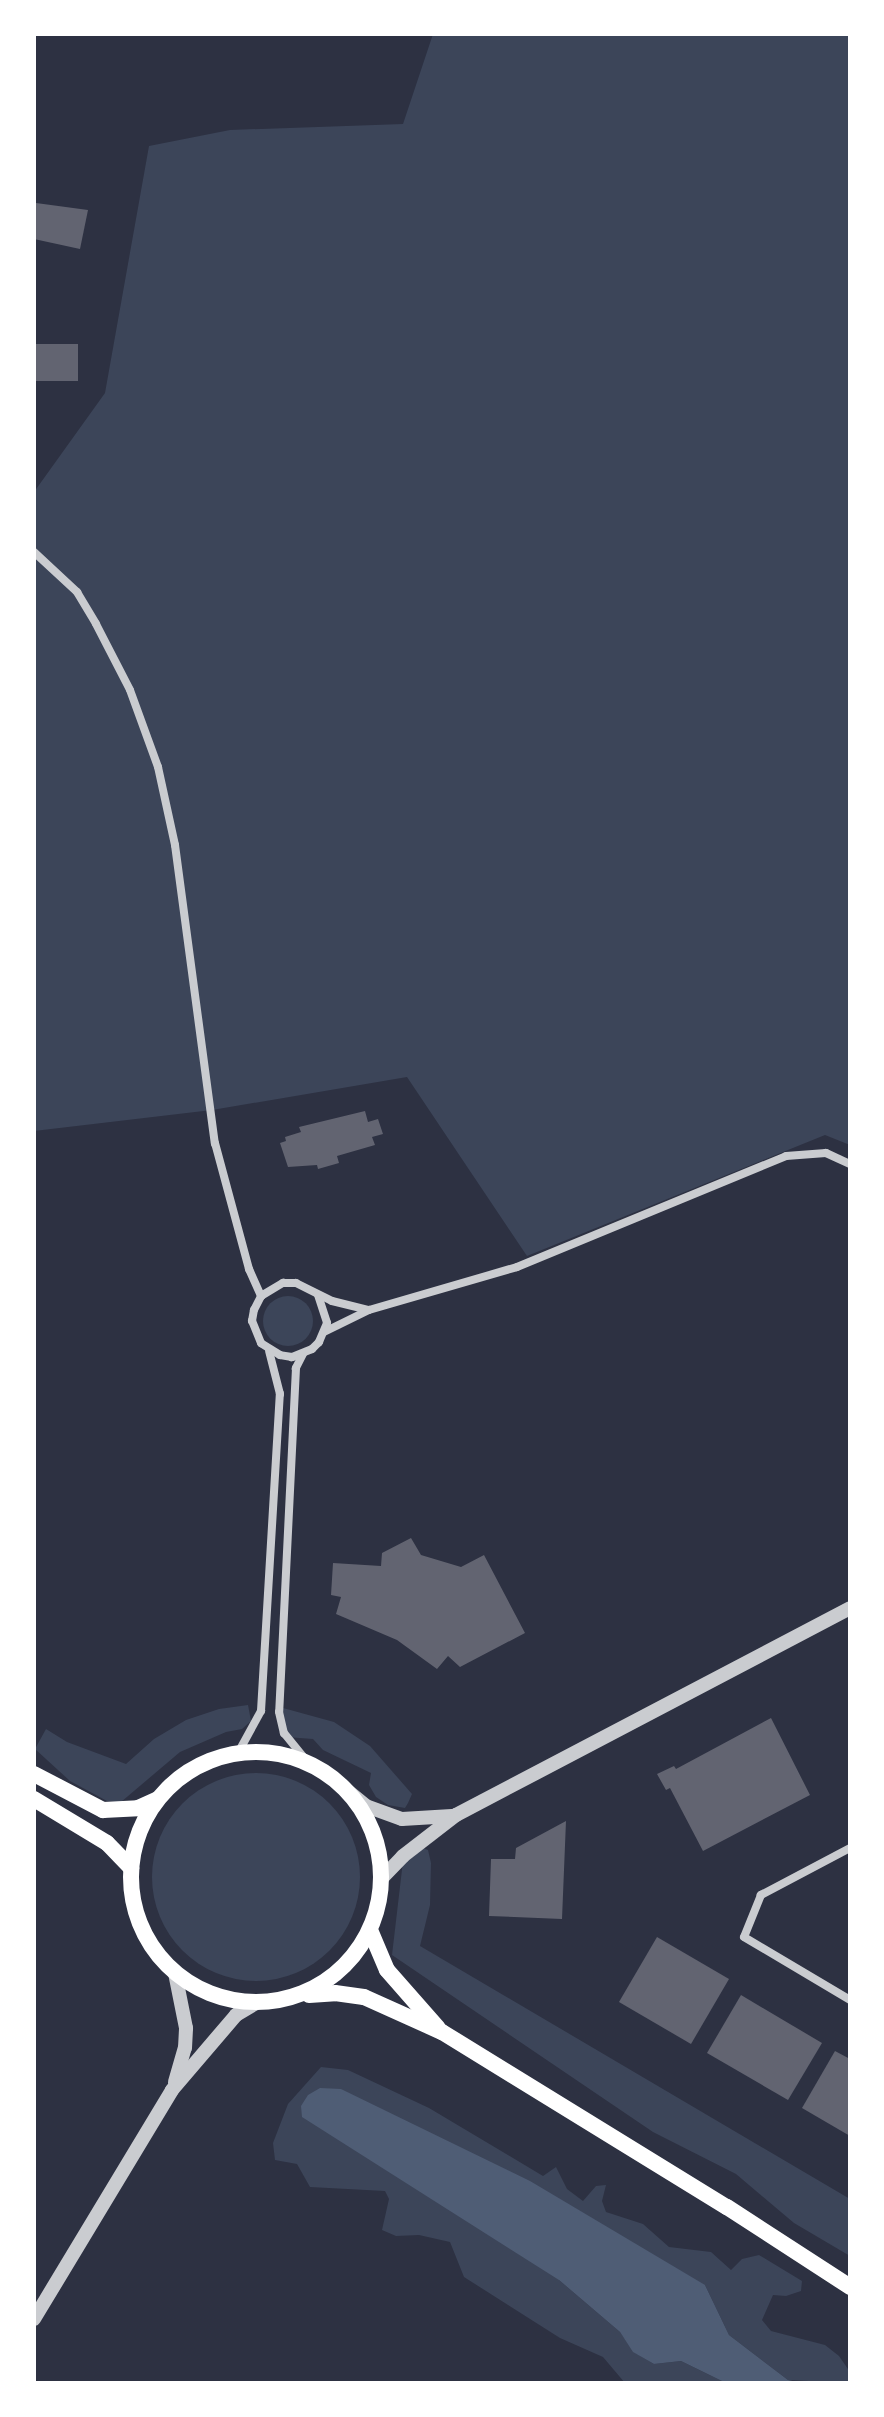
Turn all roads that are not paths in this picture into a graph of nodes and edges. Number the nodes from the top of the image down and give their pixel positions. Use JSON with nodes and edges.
{"nodes":[{"id":1,"x":34,"y":552,"type":"edge"},
{"id":2,"x":850,"y":1164,"type":"edge"},
{"id":3,"x":318,"y":1295,"type":"junction"},
{"id":4,"x":261,"y":1296,"type":"junction"},
{"id":5,"x":369,"y":1310,"type":"junction"},
{"id":6,"x":324,"y":1332,"type":"junction"},
{"id":7,"x":269,"y":1351,"type":"junction"},
{"id":8,"x":303,"y":1354,"type":"junction"},
{"id":9,"x":850,"y":1608,"type":"edge"},
{"id":10,"x":238,"y":1753,"type":"junction"},
{"id":11,"x":309,"y":1764,"type":"junction"},
{"id":12,"x":34,"y":1774,"type":"edge"},
{"id":13,"x":344,"y":1788,"type":"junction"},
{"id":14,"x":34,"y":1799,"type":"edge"},
{"id":15,"x":158,"y":1799,"type":"junction"},
{"id":16,"x":456,"y":1815,"type":"junction"},
{"id":17,"x":850,"y":1848,"type":"edge"},
{"id":18,"x":131,"y":1868,"type":"junction"},
{"id":19,"x":382,"y":1878,"type":"junction"},
{"id":20,"x":370,"y":1930,"type":"junction"},
{"id":21,"x":175,"y":1973,"type":"junction"},
{"id":22,"x":300,"y":1995,"type":"junction"},
{"id":23,"x":850,"y":2000,"type":"edge"},
{"id":24,"x":256,"y":2003,"type":"junction"},
{"id":25,"x":442,"y":2032,"type":"junction"},
{"id":26,"x":172,"y":2090,"type":"junction"},
{"id":27,"x":850,"y":2287,"type":"edge"},
{"id":28,"x":34,"y":2319,"type":"edge"}],
"edges":[{"from":1,"to":4,"type":"street"},
{"from":2,"to":5,"type":"street"},
{"from":3,"to":4,"type":"street"},
{"from":3,"to":5,"type":"street"},
{"from":3,"to":6,"type":"street"},
{"from":4,"to":7,"type":"street"},
{"from":5,"to":6,"type":"street"},
{"from":6,"to":8,"type":"street"},
{"from":7,"to":8,"type":"street"},
{"from":7,"to":10,"type":"street"},
{"from":8,"to":11,"type":"street"},
{"from":9,"to":16,"type":"street"},
{"from":10,"to":11,"type":"main road"},
{"from":10,"to":15,"type":"main road"},
{"from":11,"to":13,"type":"main road"},
{"from":12,"to":15,"type":"main road"},
{"from":13,"to":16,"type":"street"},
{"from":13,"to":19,"type":"main road"},
{"from":14,"to":18,"type":"main road"},
{"from":15,"to":18,"type":"main road"},
{"from":16,"to":19,"type":"street"},
{"from":17,"to":23,"type":"street"},
{"from":18,"to":21,"type":"main road"},
{"from":19,"to":20,"type":"main road"},
{"from":20,"to":22,"type":"main road"},
{"from":20,"to":25,"type":"main road"},
{"from":21,"to":24,"type":"main road"},
{"from":21,"to":26,"type":"street"},
{"from":22,"to":24,"type":"main road"},
{"from":22,"to":25,"type":"main road"},
{"from":24,"to":26,"type":"street"},
{"from":25,"to":27,"type":"main road"},
{"from":26,"to":28,"type":"street"}]}
